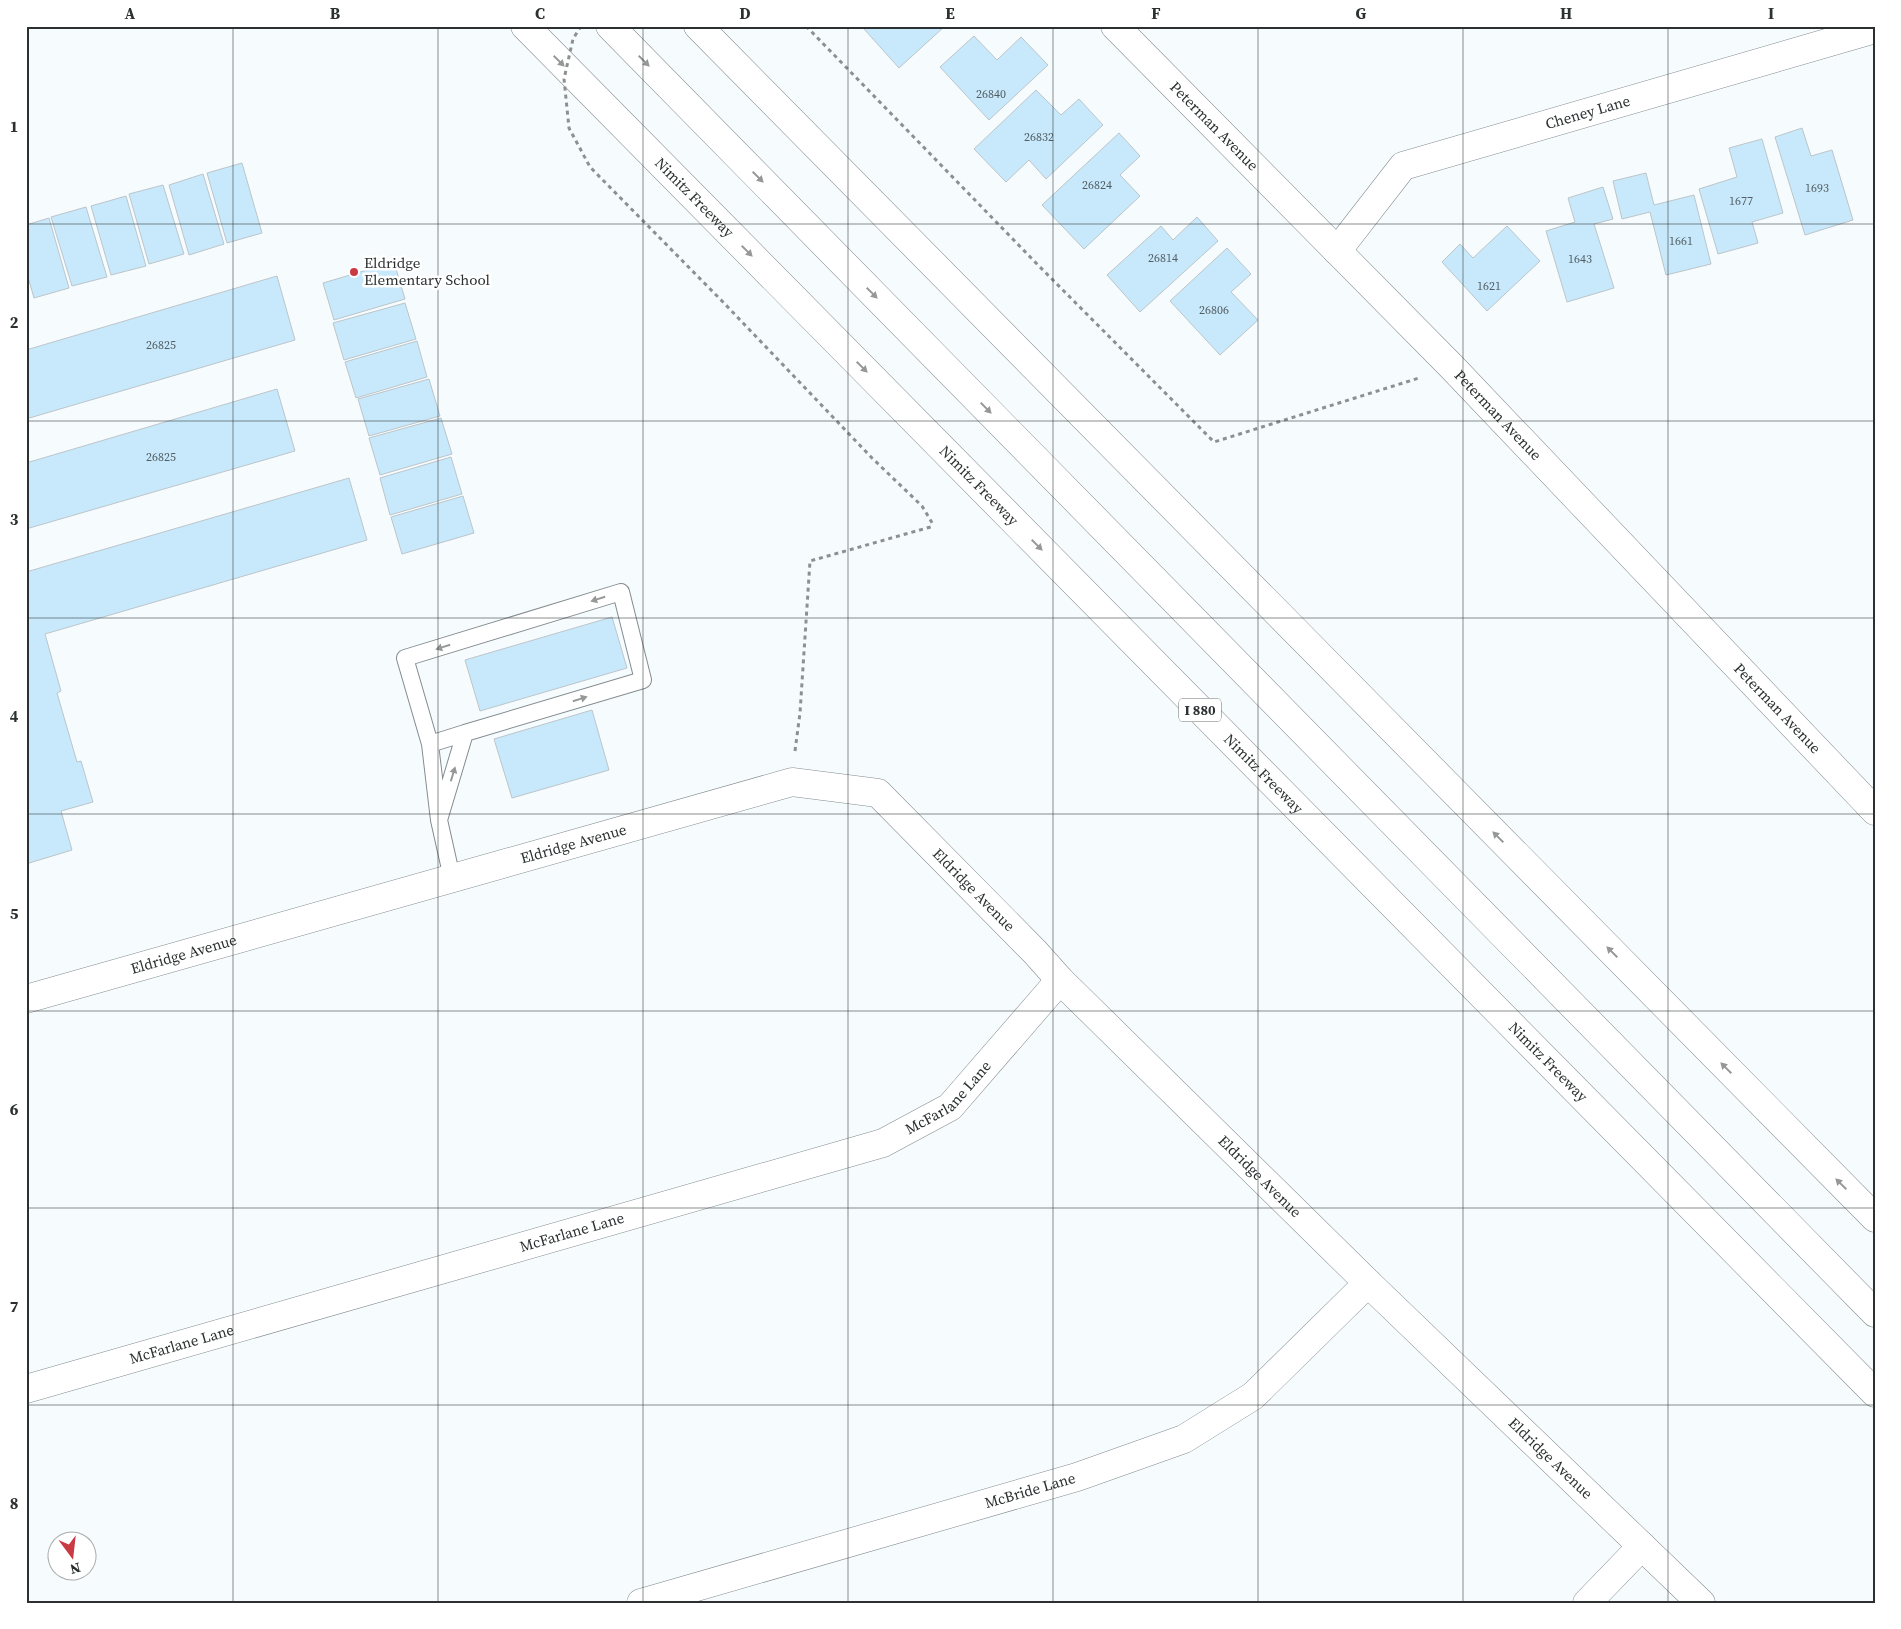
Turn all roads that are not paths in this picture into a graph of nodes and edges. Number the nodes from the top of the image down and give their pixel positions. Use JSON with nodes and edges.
{"nodes":[{"id":1,"x":525,"y":26,"type":"edge"},
{"id":2,"x":610,"y":26,"type":"edge"},
{"id":3,"x":698,"y":26,"type":"edge"},
{"id":4,"x":1115,"y":26,"type":"edge"},
{"id":5,"x":1875,"y":29,"type":"edge"},
{"id":6,"x":1337,"y":251,"type":"junction"},
{"id":7,"x":465,"y":733,"type":"junction"},
{"id":8,"x":430,"y":744,"type":"junction"},
{"id":9,"x":1875,"y":811,"type":"edge"},
{"id":10,"x":439,"y":820,"type":"junction"},
{"id":11,"x":452,"y":878,"type":"junction"},
{"id":12,"x":1060,"y":980,"type":"junction"},
{"id":13,"x":26,"y":999,"type":"edge"},
{"id":14,"x":1875,"y":1218,"type":"edge"},
{"id":15,"x":1368,"y":1283,"type":"junction"},
{"id":16,"x":1875,"y":1313,"type":"edge"},
{"id":17,"x":26,"y":1389,"type":"edge"},
{"id":18,"x":1875,"y":1394,"type":"edge"},
{"id":19,"x":1642,"y":1546,"type":"junction"},
{"id":20,"x":641,"y":1603,"type":"edge"},
{"id":21,"x":1587,"y":1603,"type":"edge"},
{"id":22,"x":1701,"y":1603,"type":"edge"}],
"edges":[{"from":1,"to":18,"type":"main road","name":"Nimitz Freeway","number":"I 880","one_way":true},
{"from":2,"to":16,"type":"main road","one_way":true},
{"from":14,"to":3,"type":"main road","one_way":true},
{"from":4,"to":6,"type":"main road","name":"Peterman Avenue"},
{"from":5,"to":6,"type":"main road","name":"Cheney Lane"},
{"from":6,"to":9,"type":"main road","name":"Peterman Avenue"},
{"from":7,"to":8,"type":"lane"},
{"from":7,"to":8,"type":"lane","one_way":true},
{"from":10,"to":7,"type":"lane","one_way":true},
{"from":8,"to":10,"type":"lane"},
{"from":10,"to":11,"type":"lane"},
{"from":11,"to":12,"type":"main road","name":"Eldridge Avenue"},
{"from":11,"to":13,"type":"main road","name":"Eldridge Avenue"},
{"from":12,"to":15,"type":"main road","name":"Eldridge Avenue"},
{"from":12,"to":17,"type":"main road","name":"McFarlane Lane"},
{"from":15,"to":19,"type":"main road","name":"Eldridge Avenue"},
{"from":15,"to":20,"type":"main road","name":"McBride Lane"},
{"from":19,"to":21,"type":"main road"},
{"from":19,"to":22,"type":"main road","name":"Eldridge Avenue"}]}
